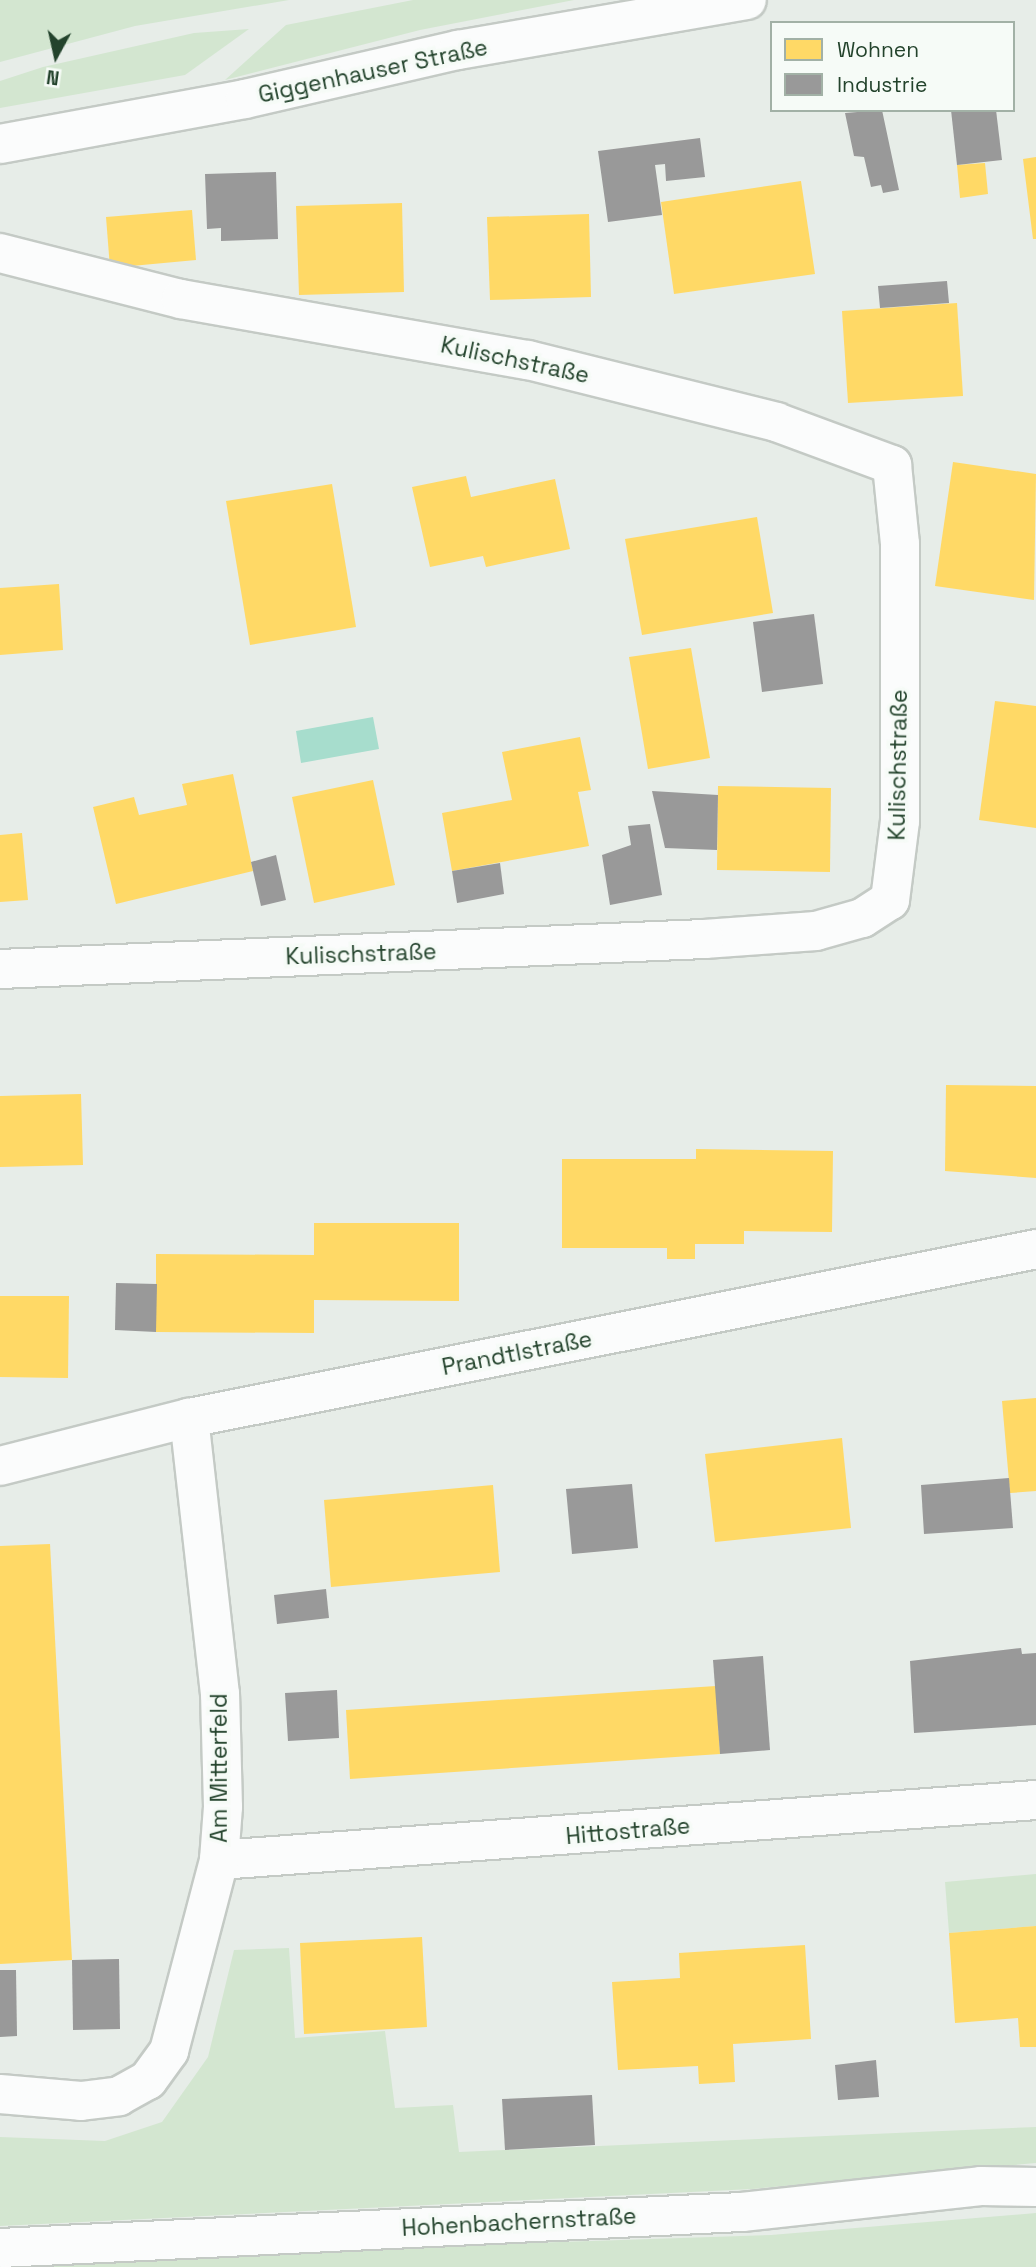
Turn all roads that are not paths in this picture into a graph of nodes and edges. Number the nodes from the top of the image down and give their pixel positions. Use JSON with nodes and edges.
{"nodes":[{"id":1,"x":747,"y":0,"type":"edge"},
{"id":2,"x":0,"y":144,"type":"edge"},
{"id":3,"x":0,"y":253,"type":"edge"},
{"id":4,"x":0,"y":969,"type":"edge"},
{"id":5,"x":1036,"y":1249,"type":"edge"},
{"id":6,"x":189,"y":1418,"type":"junction"},
{"id":7,"x":0,"y":1466,"type":"edge"},
{"id":8,"x":1036,"y":1800,"type":"edge"},
{"id":9,"x":219,"y":1860,"type":"junction"},
{"id":10,"x":0,"y":2094,"type":"edge"},
{"id":11,"x":1036,"y":2187,"type":"edge"},
{"id":12,"x":0,"y":2248,"type":"edge"}],
"edges":[{"from":1,"to":2,"type":"street","name":"Giggenhauser Straße"},
{"from":3,"to":4,"type":"street","name":"Kulischstraße"},
{"from":5,"to":6,"type":"street","name":"Prandtlstraße"},
{"from":6,"to":7,"type":"street","name":"Prandtlstraße"},
{"from":6,"to":9,"type":"street","name":"Am Mitterfeld"},
{"from":8,"to":9,"type":"street","name":"Hittostraße"},
{"from":9,"to":10,"type":"street","name":"Am Mitterfeld"},
{"from":11,"to":12,"type":"street","name":"Hohenbachernstraße"}]}
